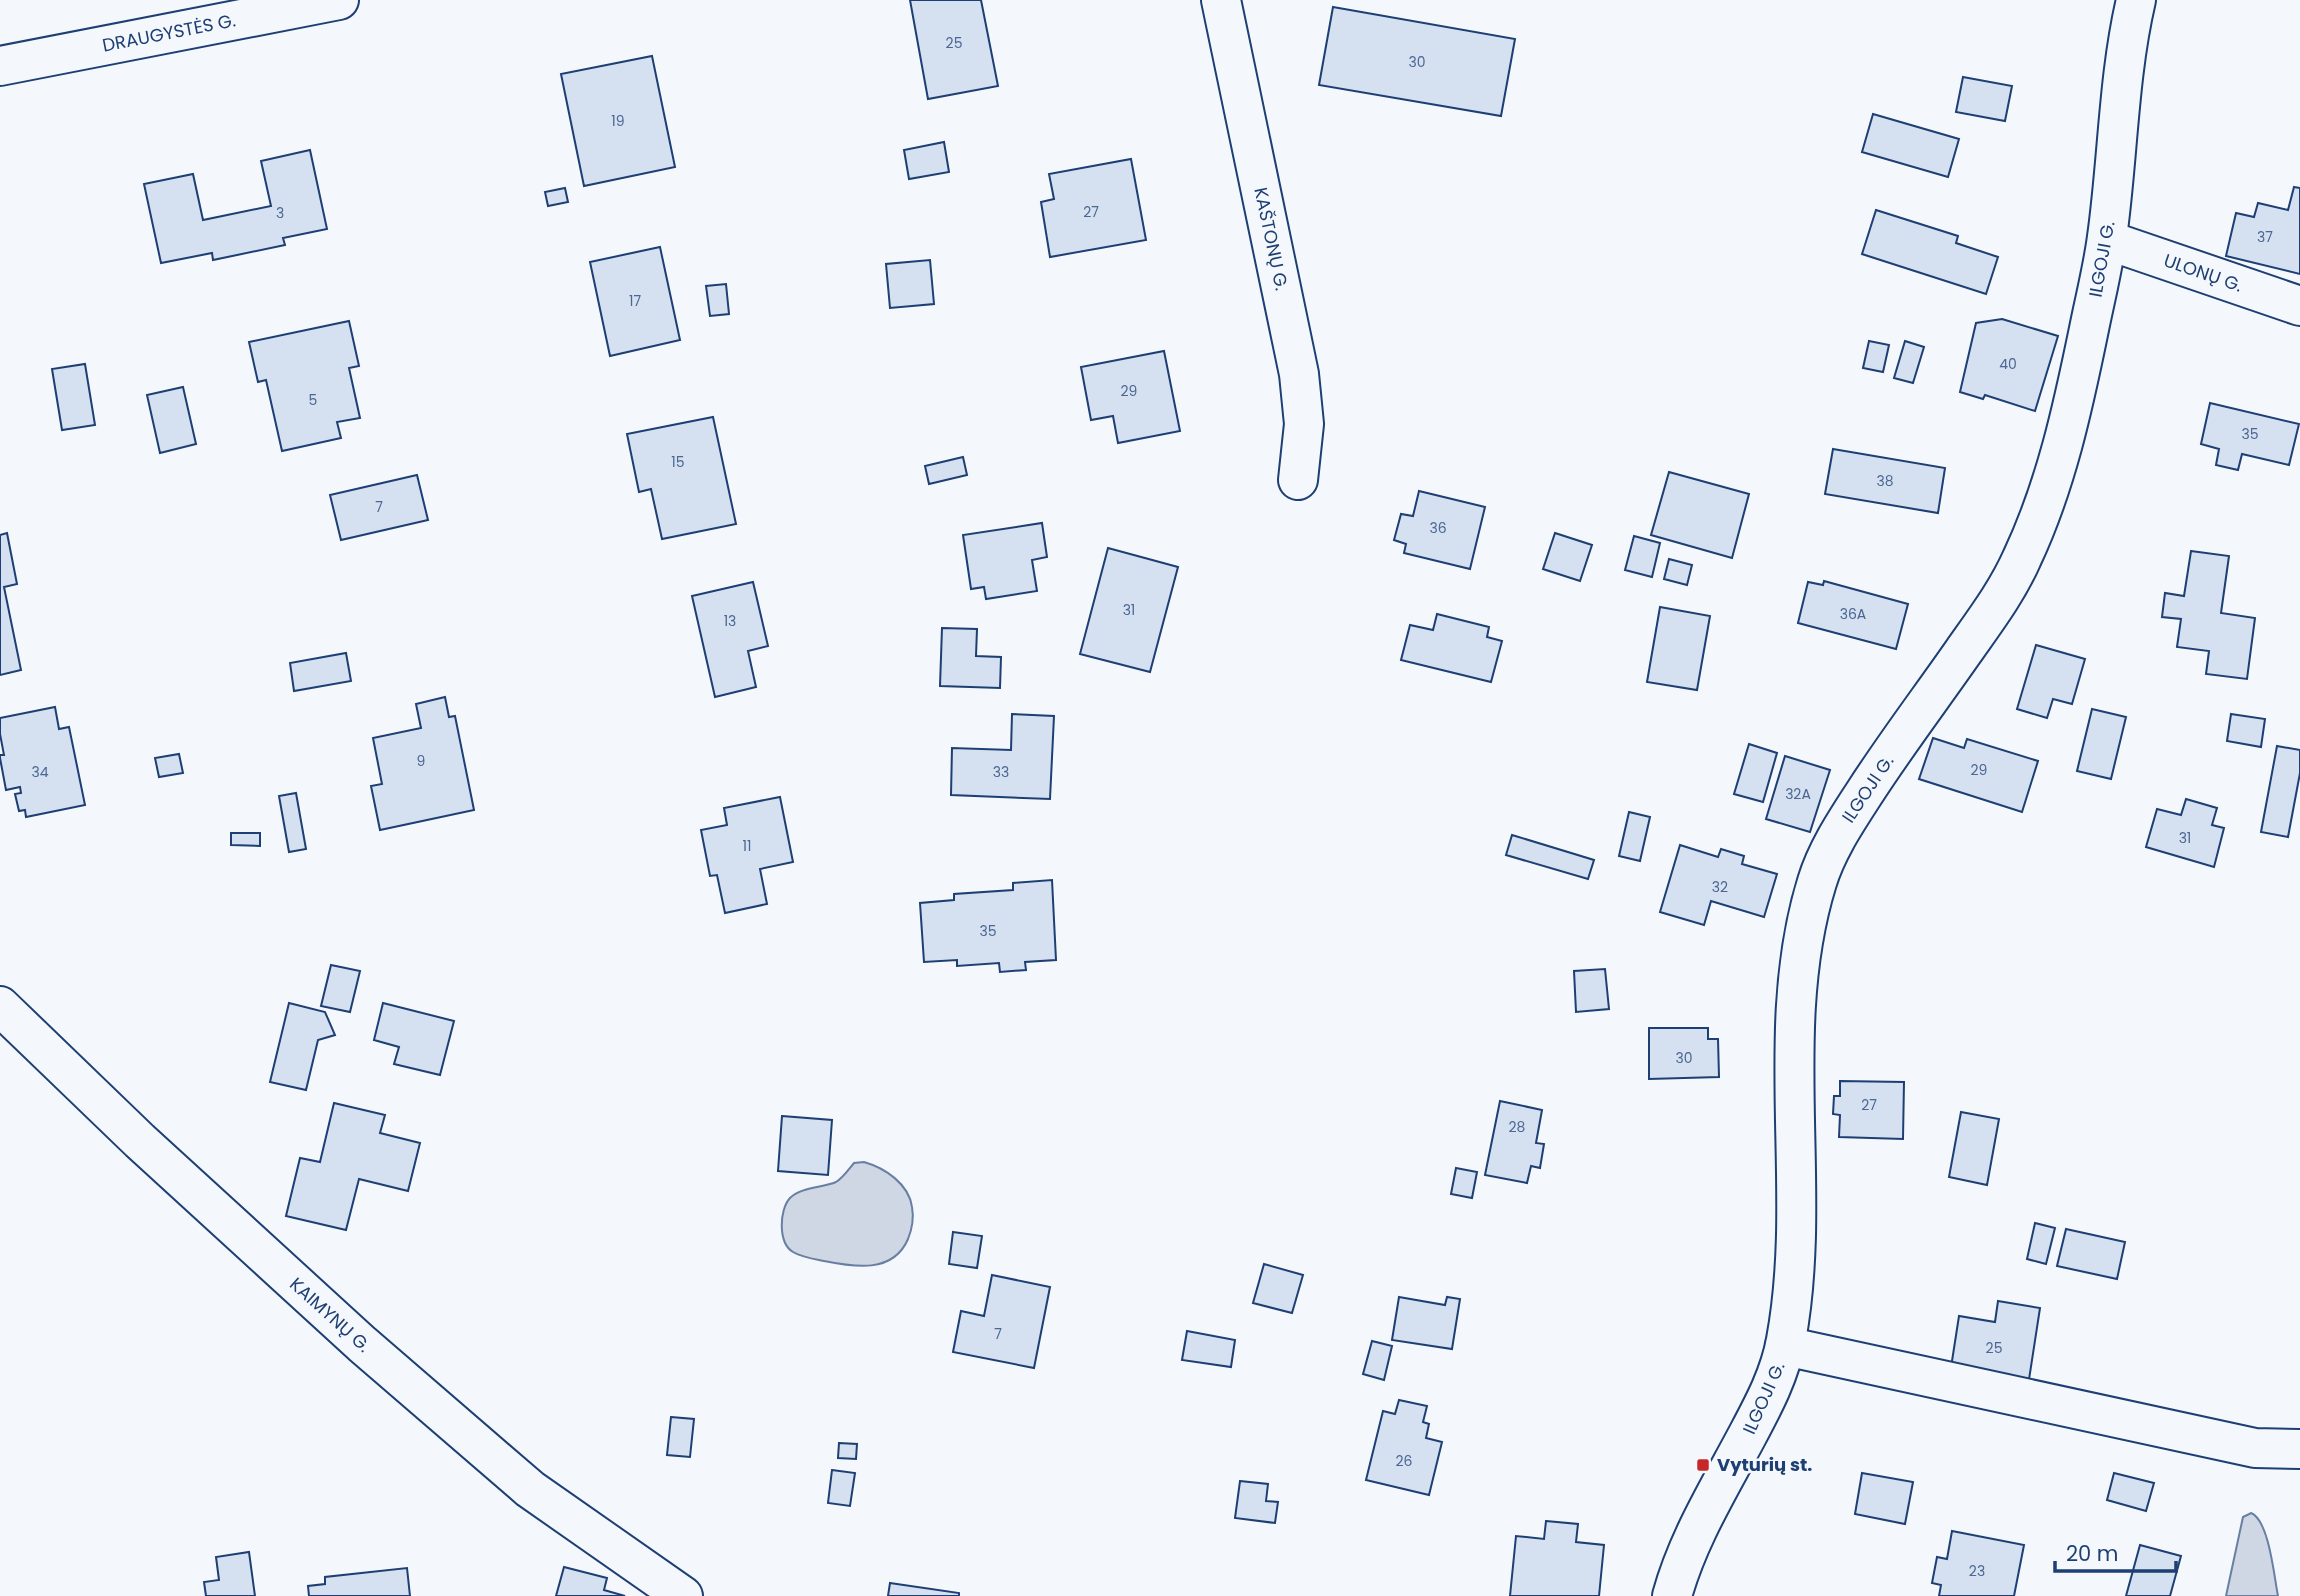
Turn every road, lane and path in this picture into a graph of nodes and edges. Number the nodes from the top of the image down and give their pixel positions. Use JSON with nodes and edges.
{"nodes":[{"id":1,"x":339,"y":0,"type":"edge"},
{"id":2,"x":1221,"y":0,"type":"edge"},
{"id":3,"x":2136,"y":0,"type":"edge"},
{"id":4,"x":0,"y":66,"type":"edge"},
{"id":5,"x":2107,"y":240,"type":"junction"},
{"id":6,"x":2300,"y":306,"type":"edge"},
{"id":7,"x":1298,"y":480,"type":"dead end"},
{"id":8,"x":0,"y":1006,"type":"edge"},
{"id":9,"x":1785,"y":1346,"type":"junction"},
{"id":10,"x":2300,"y":1449,"type":"edge"},
{"id":11,"x":683,"y":1596,"type":"edge"},
{"id":12,"x":1672,"y":1596,"type":"edge"}],
"edges":[{"from":1,"to":4,"type":"street","name":"DRAUGYSTĖS G."},
{"from":2,"to":7,"type":"street","name":"KAŠTONŲ G."},
{"from":3,"to":5,"type":"street","name":"ILGOJI G."},
{"from":5,"to":6,"type":"street","name":"ULONŲ G."},
{"from":5,"to":9,"type":"street","name":"ILGOJI G."},
{"from":8,"to":11,"type":"street","name":"KAIMYNŲ G."},
{"from":9,"to":10,"type":"street"},
{"from":9,"to":12,"type":"street","name":"ILGOJI G."}]}
